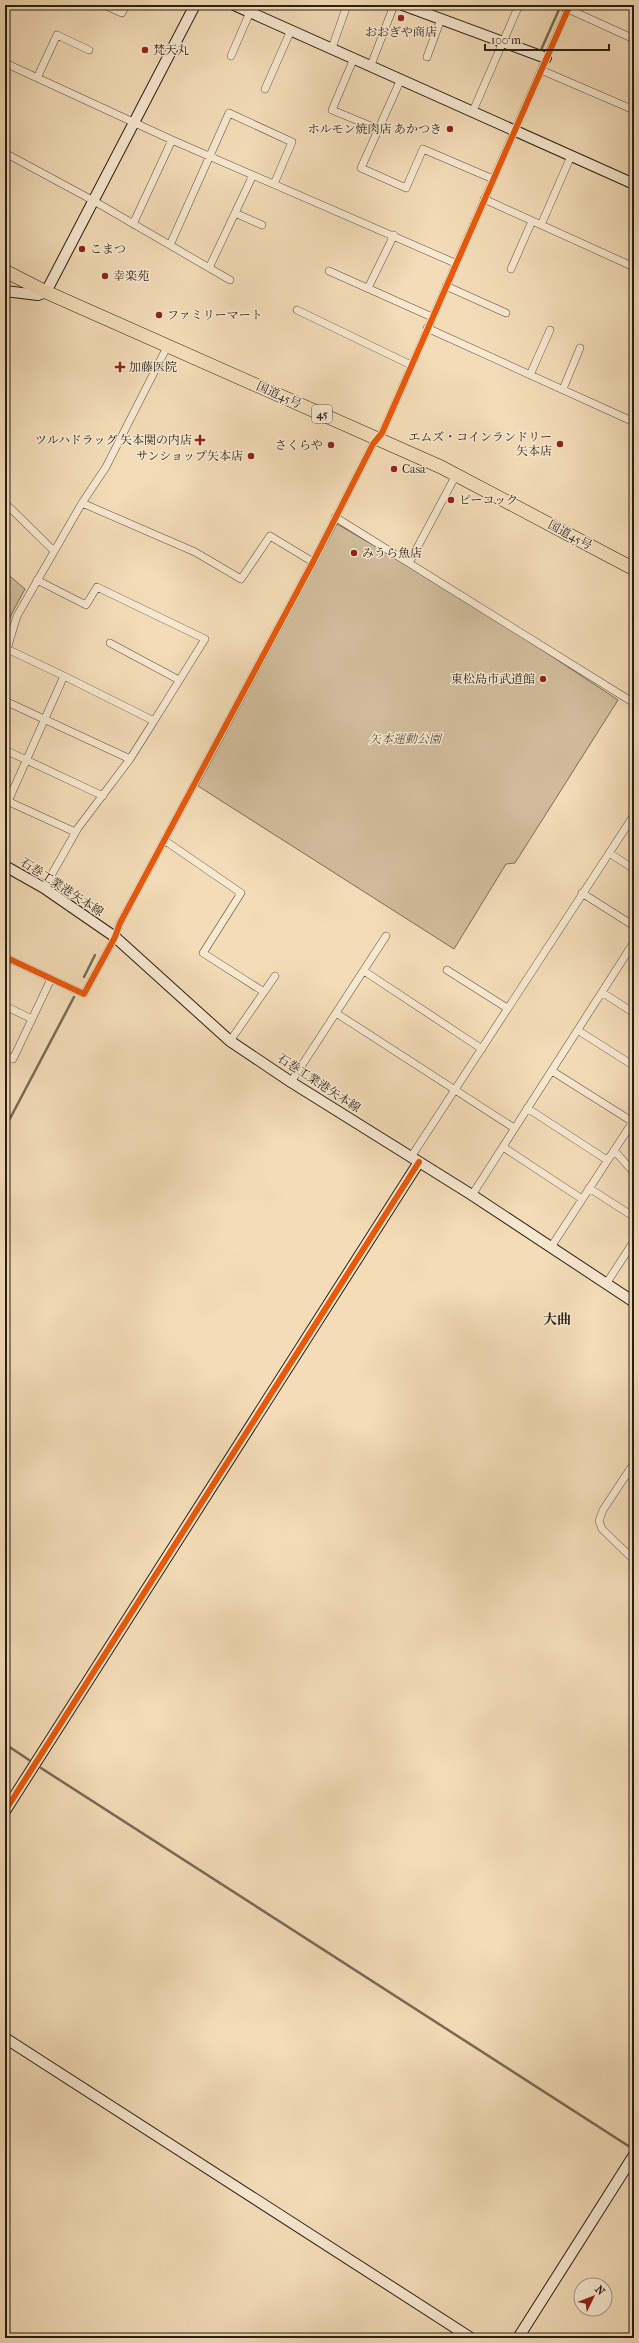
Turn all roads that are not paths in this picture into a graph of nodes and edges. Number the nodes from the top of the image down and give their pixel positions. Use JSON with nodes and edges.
{"nodes":[{"id":1,"x":104,"y":5,"type":"edge"},
{"id":2,"x":126,"y":5,"type":"edge"},
{"id":3,"x":195,"y":5,"type":"edge"},
{"id":4,"x":234,"y":5,"type":"edge"},
{"id":5,"x":347,"y":5,"type":"edge"},
{"id":6,"x":394,"y":5,"type":"edge"},
{"id":7,"x":404,"y":5,"type":"edge"},
{"id":8,"x":519,"y":5,"type":"edge"},
{"id":9,"x":569,"y":7,"type":"edge"},
{"id":10,"x":250,"y":12,"type":"junction"},
{"id":11,"x":441,"y":19,"type":"junction"},
{"id":12,"x":291,"y":30,"type":"junction"},
{"id":13,"x":634,"y":39,"type":"edge"},
{"id":14,"x":503,"y":41,"type":"junction"},
{"id":15,"x":332,"y":48,"type":"junction"},
{"id":16,"x":89,"y":50,"type":"dead end"},
{"id":17,"x":231,"y":56,"type":"dead end"},
{"id":18,"x":427,"y":57,"type":"dead end"},
{"id":19,"x":354,"y":58,"type":"junction"},
{"id":20,"x":546,"y":58,"type":"junction"},
{"id":21,"x":5,"y":63,"type":"edge"},
{"id":22,"x":371,"y":65,"type":"junction"},
{"id":23,"x":541,"y":70,"type":"junction"},
{"id":24,"x":37,"y":78,"type":"junction"},
{"id":25,"x":401,"y":79,"type":"junction"},
{"id":26,"x":265,"y":89,"type":"dead end"},
{"id":27,"x":634,"y":110,"type":"edge"},
{"id":28,"x":473,"y":111,"type":"junction"},
{"id":29,"x":134,"y":122,"type":"junction"},
{"id":30,"x":378,"y":129,"type":"junction"},
{"id":31,"x":514,"y":130,"type":"junction"},
{"id":32,"x":172,"y":140,"type":"junction"},
{"id":33,"x":5,"y":153,"type":"edge"},
{"id":34,"x":211,"y":156,"type":"junction"},
{"id":35,"x":571,"y":156,"type":"junction"},
{"id":36,"x":253,"y":175,"type":"junction"},
{"id":37,"x":493,"y":179,"type":"junction"},
{"id":38,"x":274,"y":184,"type":"junction"},
{"id":39,"x":634,"y":184,"type":"edge"},
{"id":40,"x":484,"y":199,"type":"junction"},
{"id":41,"x":94,"y":201,"type":"junction"},
{"id":42,"x":235,"y":213,"type":"junction"},
{"id":43,"x":532,"y":221,"type":"junction"},
{"id":44,"x":133,"y":224,"type":"junction"},
{"id":45,"x":262,"y":225,"type":"dead end"},
{"id":46,"x":541,"y":225,"type":"junction"},
{"id":47,"x":394,"y":235,"type":"junction"},
{"id":48,"x":170,"y":245,"type":"junction"},
{"id":49,"x":455,"y":262,"type":"junction"},
{"id":50,"x":209,"y":268,"type":"junction"},
{"id":51,"x":634,"y":268,"type":"edge"},
{"id":52,"x":511,"y":269,"type":"dead end"},
{"id":53,"x":5,"y":271,"type":"edge"},
{"id":54,"x":329,"y":271,"type":"dead end"},
{"id":55,"x":230,"y":280,"type":"dead end"},
{"id":56,"x":446,"y":286,"type":"junction"},
{"id":57,"x":368,"y":288,"type":"junction"},
{"id":58,"x":5,"y":291,"type":"edge"},
{"id":59,"x":46,"y":292,"type":"junction"},
{"id":60,"x":297,"y":310,"type":"dead end"},
{"id":61,"x":506,"y":313,"type":"dead end"},
{"id":62,"x":432,"y":317,"type":"junction"},
{"id":63,"x":427,"y":328,"type":"junction"},
{"id":64,"x":550,"y":330,"type":"dead end"},
{"id":65,"x":168,"y":345,"type":"junction"},
{"id":66,"x":580,"y":348,"type":"dead end"},
{"id":67,"x":411,"y":365,"type":"junction"},
{"id":68,"x":530,"y":374,"type":"junction"},
{"id":69,"x":563,"y":389,"type":"junction"},
{"id":70,"x":634,"y":422,"type":"edge"},
{"id":71,"x":377,"y":438,"type":"junction"},
{"id":72,"x":456,"y":475,"type":"junction"},
{"id":73,"x":5,"y":503,"type":"edge"},
{"id":74,"x":82,"y":503,"type":"junction"},
{"id":75,"x":335,"y":517,"type":"junction"},
{"id":76,"x":54,"y":551,"type":"junction"},
{"id":77,"x":313,"y":562,"type":"junction"},
{"id":78,"x":409,"y":563,"type":"junction"},
{"id":79,"x":634,"y":569,"type":"edge"},
{"id":80,"x":37,"y":580,"type":"junction"},
{"id":81,"x":110,"y":643,"type":"dead end"},
{"id":82,"x":6,"y":649,"type":"edge"},
{"id":83,"x":64,"y":676,"type":"junction"},
{"id":84,"x":180,"y":680,"type":"junction"},
{"id":85,"x":5,"y":701,"type":"edge"},
{"id":86,"x":634,"y":703,"type":"edge"},
{"id":87,"x":44,"y":720,"type":"junction"},
{"id":88,"x":154,"y":721,"type":"junction"},
{"id":89,"x":5,"y":750,"type":"edge"},
{"id":90,"x":130,"y":759,"type":"junction"},
{"id":91,"x":26,"y":760,"type":"junction"},
{"id":92,"x":103,"y":796,"type":"junction"},
{"id":93,"x":6,"y":803,"type":"edge"},
{"id":94,"x":634,"y":815,"type":"edge"},
{"id":95,"x":75,"y":832,"type":"junction"},
{"id":96,"x":164,"y":840,"type":"junction"},
{"id":97,"x":609,"y":853,"type":"junction"},
{"id":98,"x":5,"y":866,"type":"edge"},
{"id":99,"x":634,"y":869,"type":"edge"},
{"id":100,"x":44,"y":888,"type":"junction"},
{"id":101,"x":582,"y":894,"type":"junction"},
{"id":102,"x":634,"y":926,"type":"edge"},
{"id":103,"x":386,"y":936,"type":"dead end"},
{"id":104,"x":114,"y":937,"type":"junction"},
{"id":105,"x":634,"y":942,"type":"edge"},
{"id":106,"x":631,"y":954,"type":"edge"},
{"id":107,"x":5,"y":957,"type":"edge"},
{"id":108,"x":364,"y":970,"type":"junction"},
{"id":109,"x":447,"y":970,"type":"dead end"},
{"id":110,"x":275,"y":976,"type":"dead end"},
{"id":111,"x":51,"y":979,"type":"junction"},
{"id":112,"x":264,"y":992,"type":"junction"},
{"id":113,"x":603,"y":993,"type":"junction"},
{"id":114,"x":5,"y":1006,"type":"edge"},
{"id":115,"x":507,"y":1008,"type":"junction"},
{"id":116,"x":336,"y":1013,"type":"junction"},
{"id":117,"x":634,"y":1013,"type":"edge"},
{"id":118,"x":32,"y":1019,"type":"junction"},
{"id":119,"x":579,"y":1031,"type":"junction"},
{"id":120,"x":230,"y":1041,"type":"junction"},
{"id":121,"x":482,"y":1049,"type":"junction"},
{"id":122,"x":5,"y":1055,"type":"edge"},
{"id":123,"x":634,"y":1066,"type":"edge"},
{"id":124,"x":552,"y":1071,"type":"junction"},
{"id":125,"x":291,"y":1082,"type":"junction"},
{"id":126,"x":454,"y":1090,"type":"junction"},
{"id":127,"x":527,"y":1108,"type":"junction"},
{"id":128,"x":633,"y":1121,"type":"edge"},
{"id":129,"x":514,"y":1128,"type":"junction"},
{"id":130,"x":502,"y":1147,"type":"junction"},
{"id":131,"x":614,"y":1150,"type":"junction"},
{"id":132,"x":415,"y":1159,"type":"junction"},
{"id":133,"x":607,"y":1160,"type":"junction"},
{"id":134,"x":634,"y":1173,"type":"edge"},
{"id":135,"x":590,"y":1188,"type":"junction"},
{"id":136,"x":472,"y":1195,"type":"junction"},
{"id":137,"x":582,"y":1199,"type":"junction"},
{"id":138,"x":634,"y":1217,"type":"edge"},
{"id":139,"x":634,"y":1241,"type":"edge"},
{"id":140,"x":551,"y":1247,"type":"junction"},
{"id":141,"x":606,"y":1284,"type":"junction"},
{"id":142,"x":634,"y":1302,"type":"edge"},
{"id":143,"x":634,"y":1463,"type":"edge"},
{"id":144,"x":634,"y":1560,"type":"edge"},
{"id":145,"x":5,"y":1811,"type":"edge"},
{"id":146,"x":5,"y":2038,"type":"edge"},
{"id":147,"x":634,"y":2155,"type":"edge"},
{"id":148,"x":471,"y":2338,"type":"edge"},
{"id":149,"x":518,"y":2338,"type":"edge"}],
"edges":[{"from":1,"to":2,"type":"street"},
{"from":3,"to":29,"type":"street"},
{"from":4,"to":10,"type":"street"},
{"from":5,"to":15,"type":"street"},
{"from":6,"to":22,"type":"street"},
{"from":7,"to":11,"type":"street"},
{"from":8,"to":14,"type":"street"},
{"from":9,"to":13,"type":"street"},
{"from":9,"to":20,"type":"street"},
{"from":10,"to":12,"type":"street"},
{"from":10,"to":17,"type":"street"},
{"from":11,"to":14,"type":"street"},
{"from":11,"to":18,"type":"street"},
{"from":12,"to":15,"type":"street"},
{"from":12,"to":26,"type":"street"},
{"from":14,"to":20,"type":"street"},
{"from":14,"to":28,"type":"street"},
{"from":15,"to":19,"type":"street"},
{"from":16,"to":24,"type":"street"},
{"from":19,"to":22,"type":"street"},
{"from":19,"to":30,"type":"street"},
{"from":20,"to":23,"type":"street"},
{"from":21,"to":24,"type":"street"},
{"from":22,"to":25,"type":"street"},
{"from":23,"to":27,"type":"street"},
{"from":23,"to":31,"type":"street"},
{"from":24,"to":29,"type":"street"},
{"from":25,"to":28,"type":"street"},
{"from":25,"to":30,"type":"street"},
{"from":28,"to":31,"type":"street"},
{"from":29,"to":32,"type":"street"},
{"from":29,"to":41,"type":"street"},
{"from":30,"to":37,"type":"street"},
{"from":31,"to":35,"type":"street"},
{"from":31,"to":37,"type":"street"},
{"from":32,"to":34,"type":"street"},
{"from":32,"to":44,"type":"street"},
{"from":33,"to":41,"type":"street"},
{"from":34,"to":36,"type":"street"},
{"from":34,"to":38,"type":"street"},
{"from":34,"to":48,"type":"street"},
{"from":35,"to":39,"type":"street"},
{"from":35,"to":46,"type":"street"},
{"from":36,"to":38,"type":"street"},
{"from":36,"to":42,"type":"street"},
{"from":37,"to":40,"type":"street"},
{"from":38,"to":47,"type":"street"},
{"from":40,"to":43,"type":"street"},
{"from":40,"to":49,"type":"street"},
{"from":41,"to":44,"type":"street"},
{"from":41,"to":59,"type":"street"},
{"from":42,"to":45,"type":"street"},
{"from":42,"to":50,"type":"street"},
{"from":43,"to":46,"type":"street"},
{"from":43,"to":52,"type":"street"},
{"from":44,"to":48,"type":"street"},
{"from":46,"to":51,"type":"street"},
{"from":47,"to":49,"type":"street"},
{"from":47,"to":57,"type":"street"},
{"from":48,"to":50,"type":"street"},
{"from":49,"to":56,"type":"street"},
{"from":50,"to":55,"type":"street"},
{"from":53,"to":59,"type":"highway","name":"国道45号","number":"45"},
{"from":54,"to":57,"type":"street"},
{"from":56,"to":61,"type":"street"},
{"from":56,"to":62,"type":"street"},
{"from":57,"to":62,"type":"street"},
{"from":58,"to":59,"type":"street"},
{"from":59,"to":65,"type":"highway","name":"国道45号","number":"45"},
{"from":60,"to":67,"type":"street"},
{"from":62,"to":63,"type":"street"},
{"from":63,"to":67,"type":"street"},
{"from":63,"to":68,"type":"street"},
{"from":64,"to":68,"type":"street"},
{"from":65,"to":71,"type":"highway","name":"国道45号","number":"45"},
{"from":65,"to":74,"type":"street"},
{"from":66,"to":69,"type":"street"},
{"from":67,"to":71,"type":"street"},
{"from":68,"to":69,"type":"street"},
{"from":69,"to":70,"type":"street"},
{"from":71,"to":72,"type":"highway","name":"国道45号","number":"45"},
{"from":71,"to":75,"type":"street"},
{"from":72,"to":78,"type":"street"},
{"from":72,"to":79,"type":"highway","name":"国道45号","number":"45"},
{"from":73,"to":76,"type":"street"},
{"from":74,"to":76,"type":"street"},
{"from":74,"to":77,"type":"street"},
{"from":75,"to":77,"type":"street"},
{"from":75,"to":78,"type":"street"},
{"from":76,"to":80,"type":"street"},
{"from":77,"to":96,"type":"street"},
{"from":78,"to":86,"type":"street"},
{"from":80,"to":82,"type":"street"},
{"from":80,"to":84,"type":"street"},
{"from":81,"to":84,"type":"street"},
{"from":82,"to":83,"type":"street"},
{"from":83,"to":87,"type":"street"},
{"from":83,"to":88,"type":"street"},
{"from":84,"to":88,"type":"street"},
{"from":85,"to":87,"type":"street"},
{"from":87,"to":90,"type":"street"},
{"from":87,"to":91,"type":"street"},
{"from":88,"to":90,"type":"street"},
{"from":89,"to":91,"type":"street"},
{"from":90,"to":92,"type":"street"},
{"from":91,"to":92,"type":"street"},
{"from":91,"to":93,"type":"street"},
{"from":92,"to":95,"type":"street"},
{"from":93,"to":95,"type":"street"},
{"from":94,"to":97,"type":"street"},
{"from":95,"to":100,"type":"street"},
{"from":96,"to":104,"type":"street"},
{"from":96,"to":112,"type":"street"},
{"from":97,"to":99,"type":"street"},
{"from":97,"to":101,"type":"street"},
{"from":98,"to":100,"type":"street","name":"石巻工業港矢本線"},
{"from":100,"to":104,"type":"street","name":"石巻工業港矢本線"},
{"from":101,"to":102,"type":"street"},
{"from":101,"to":115,"type":"street"},
{"from":103,"to":108,"type":"street"},
{"from":104,"to":111,"type":"street"},
{"from":104,"to":120,"type":"street","name":"石巻工業港矢本線"},
{"from":105,"to":106,"type":"street"},
{"from":106,"to":113,"type":"street"},
{"from":107,"to":111,"type":"street"},
{"from":108,"to":116,"type":"street"},
{"from":108,"to":121,"type":"street"},
{"from":109,"to":115,"type":"street"},
{"from":110,"to":112,"type":"street"},
{"from":111,"to":118,"type":"street"},
{"from":112,"to":120,"type":"street"},
{"from":113,"to":117,"type":"street"},
{"from":113,"to":119,"type":"street"},
{"from":114,"to":118,"type":"street"},
{"from":115,"to":121,"type":"street"},
{"from":116,"to":125,"type":"street"},
{"from":116,"to":126,"type":"street"},
{"from":118,"to":122,"type":"street"},
{"from":119,"to":123,"type":"street"},
{"from":119,"to":124,"type":"street"},
{"from":120,"to":125,"type":"street","name":"石巻工業港矢本線"},
{"from":121,"to":126,"type":"street"},
{"from":124,"to":127,"type":"street"},
{"from":124,"to":128,"type":"street"},
{"from":125,"to":132,"type":"street","name":"石巻工業港矢本線"},
{"from":126,"to":129,"type":"street"},
{"from":126,"to":132,"type":"street"},
{"from":127,"to":129,"type":"street"},
{"from":127,"to":133,"type":"street"},
{"from":128,"to":131,"type":"street"},
{"from":129,"to":130,"type":"street"},
{"from":130,"to":136,"type":"street"},
{"from":130,"to":137,"type":"street"},
{"from":131,"to":133,"type":"street"},
{"from":131,"to":134,"type":"street"},
{"from":132,"to":136,"type":"street","name":"石巻工業港矢本線"},
{"from":132,"to":145,"type":"street"},
{"from":133,"to":135,"type":"street"},
{"from":135,"to":137,"type":"street"},
{"from":135,"to":138,"type":"street"},
{"from":136,"to":140,"type":"street","name":"石巻工業港矢本線"},
{"from":137,"to":140,"type":"street"},
{"from":139,"to":141,"type":"street"},
{"from":140,"to":141,"type":"street","name":"石巻工業港矢本線"},
{"from":141,"to":142,"type":"street","name":"石巻工業港矢本線"},
{"from":143,"to":144,"type":"street"},
{"from":146,"to":148,"type":"street"},
{"from":147,"to":149,"type":"street"}]}
